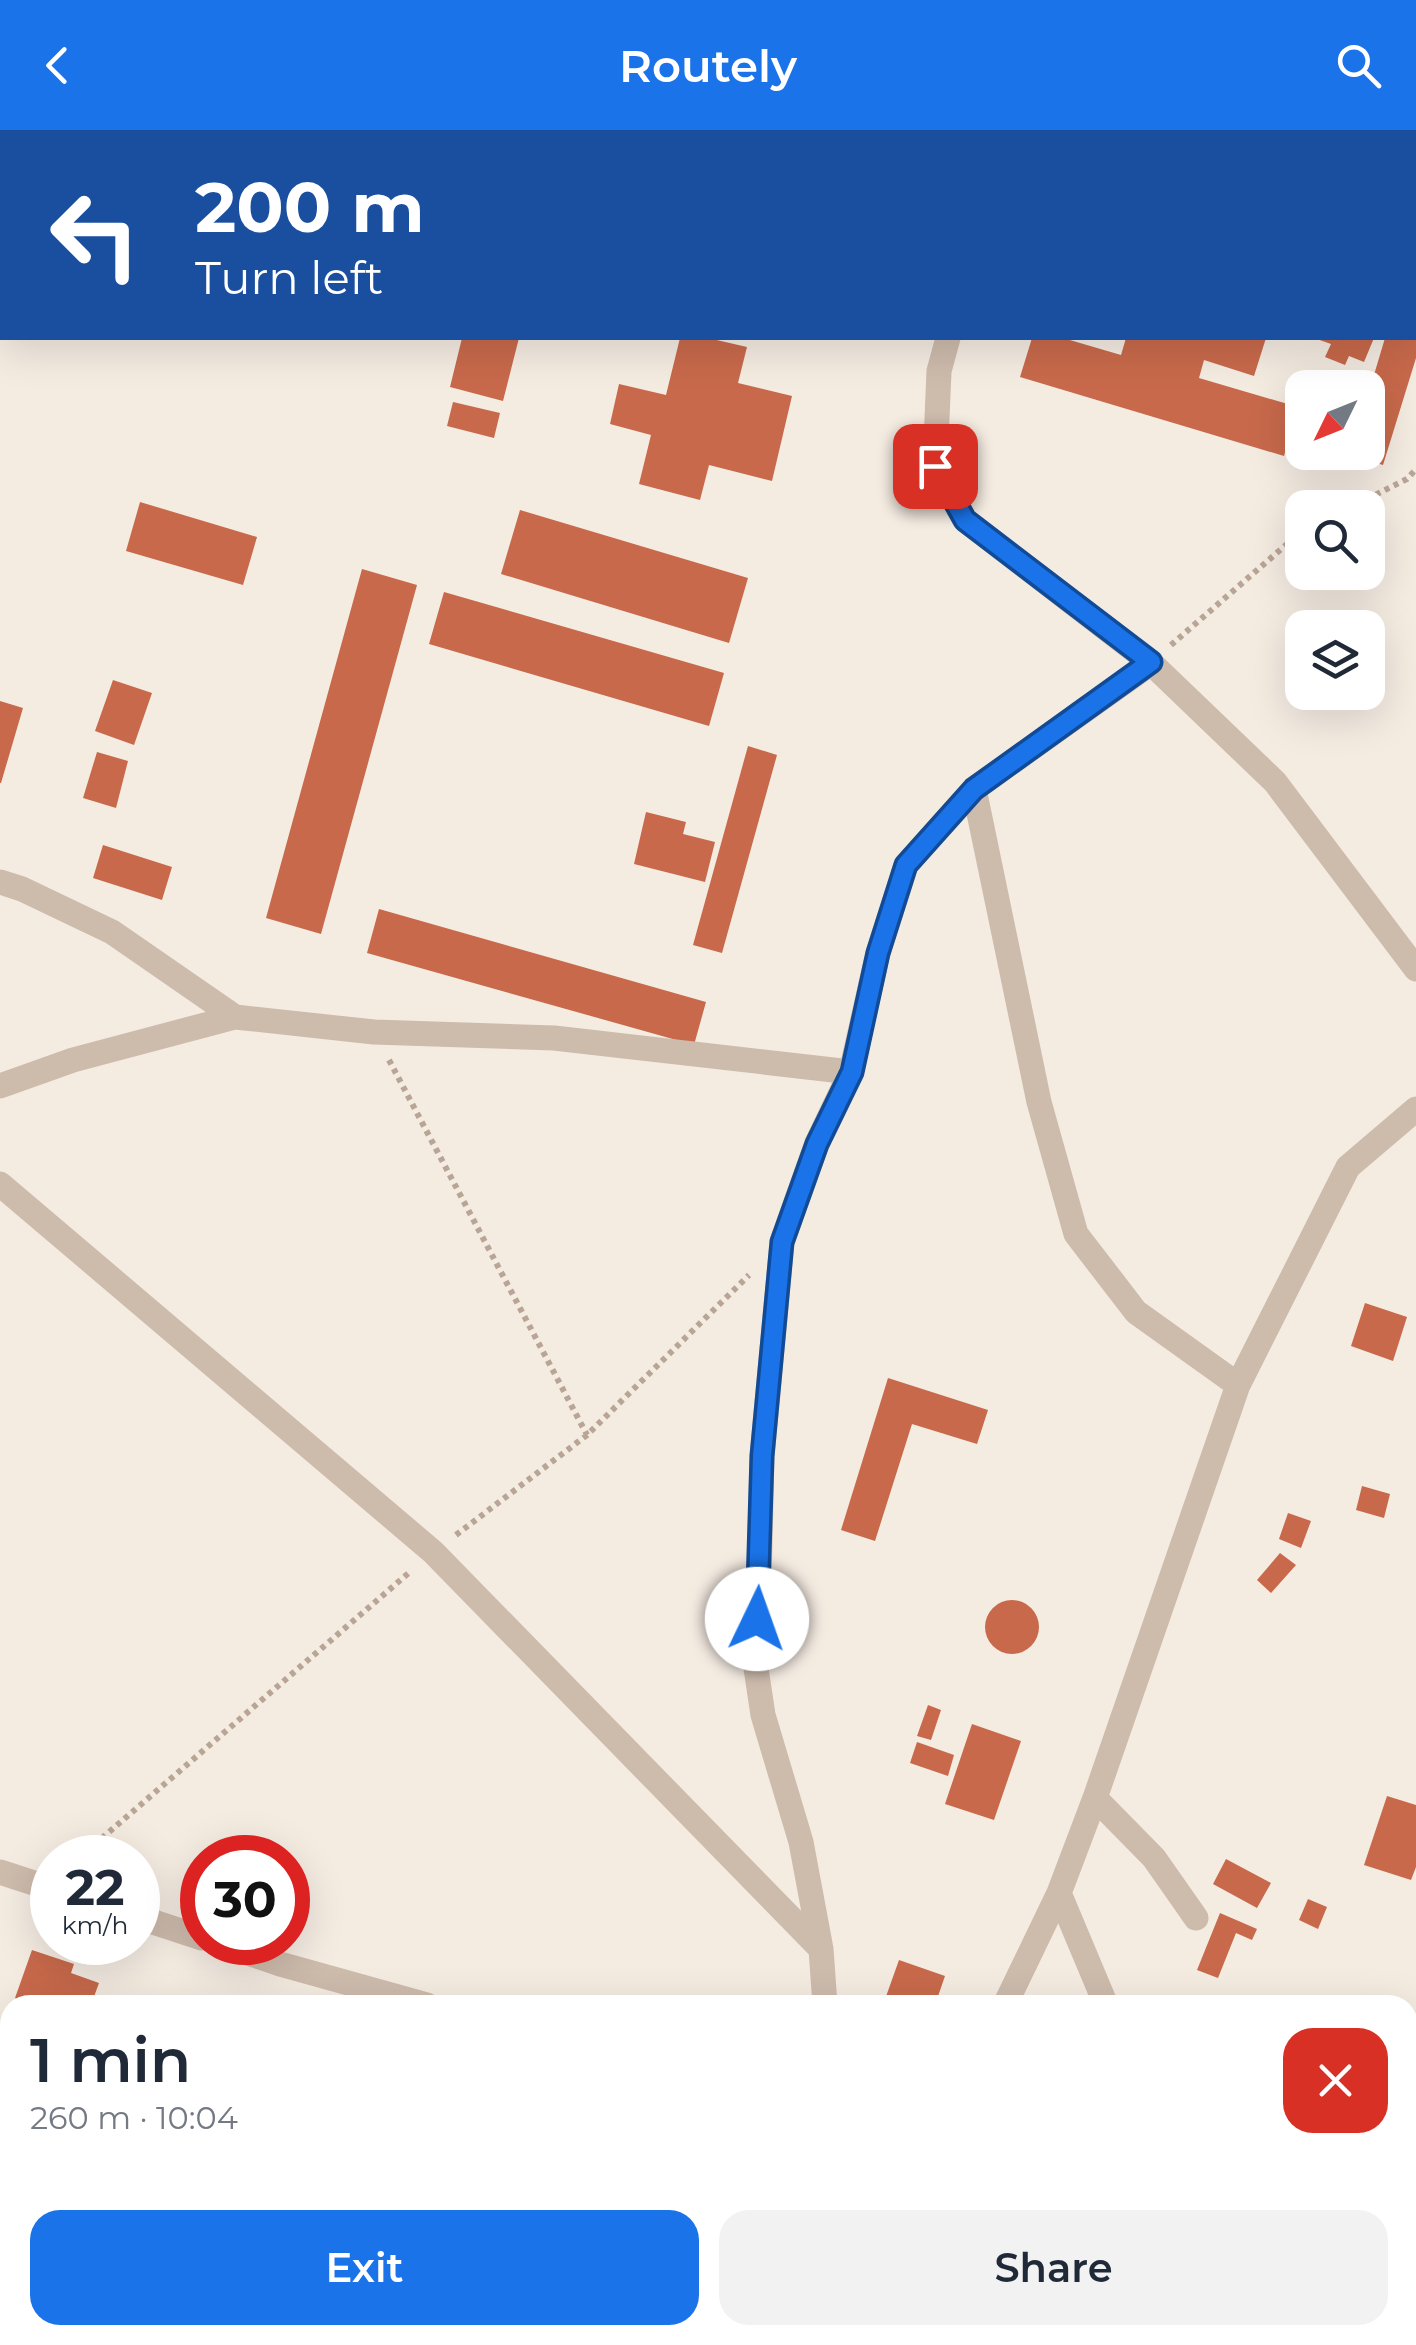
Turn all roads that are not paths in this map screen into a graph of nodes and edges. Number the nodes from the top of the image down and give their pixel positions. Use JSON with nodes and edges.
{"nodes":[{"id":1,"x":947,"y":340,"type":"edge"},
{"id":2,"x":1151,"y":662,"type":"junction"},
{"id":3,"x":974,"y":789,"type":"junction"},
{"id":4,"x":0,"y":882,"type":"edge"},
{"id":5,"x":1416,"y":969,"type":"edge"},
{"id":6,"x":235,"y":1017,"type":"junction"},
{"id":7,"x":852,"y":1072,"type":"junction"},
{"id":8,"x":0,"y":1086,"type":"edge"},
{"id":9,"x":1416,"y":1108,"type":"edge"},
{"id":10,"x":0,"y":1184,"type":"edge"},
{"id":11,"x":1238,"y":1385,"type":"junction"},
{"id":12,"x":1095,"y":1798,"type":"junction"},
{"id":13,"x":0,"y":1872,"type":"edge"},
{"id":14,"x":30,"y":1882,"type":"edge"},
{"id":15,"x":1058,"y":1893,"type":"junction"},
{"id":16,"x":1196,"y":1918,"type":"dead end"},
{"id":17,"x":821,"y":1949,"type":"junction"},
{"id":18,"x":293,"y":1965,"type":"edge"},
{"id":19,"x":394,"y":1995,"type":"edge"},
{"id":20,"x":824,"y":1995,"type":"edge"},
{"id":21,"x":1010,"y":1995,"type":"edge"},
{"id":22,"x":1102,"y":1995,"type":"edge"}],
"edges":[{"from":1,"to":2,"type":"street"},
{"from":2,"to":3,"type":"street"},
{"from":2,"to":5,"type":"street"},
{"from":3,"to":7,"type":"street"},
{"from":3,"to":11,"type":"street"},
{"from":4,"to":6,"type":"street"},
{"from":6,"to":7,"type":"street"},
{"from":6,"to":8,"type":"street"},
{"from":7,"to":17,"type":"street"},
{"from":9,"to":11,"type":"street"},
{"from":10,"to":17,"type":"street"},
{"from":11,"to":12,"type":"street"},
{"from":12,"to":15,"type":"street"},
{"from":12,"to":16,"type":"street"},
{"from":13,"to":14,"type":"street"},
{"from":15,"to":21,"type":"street"},
{"from":15,"to":22,"type":"street"},
{"from":17,"to":20,"type":"street"},
{"from":18,"to":19,"type":"street"}]}
